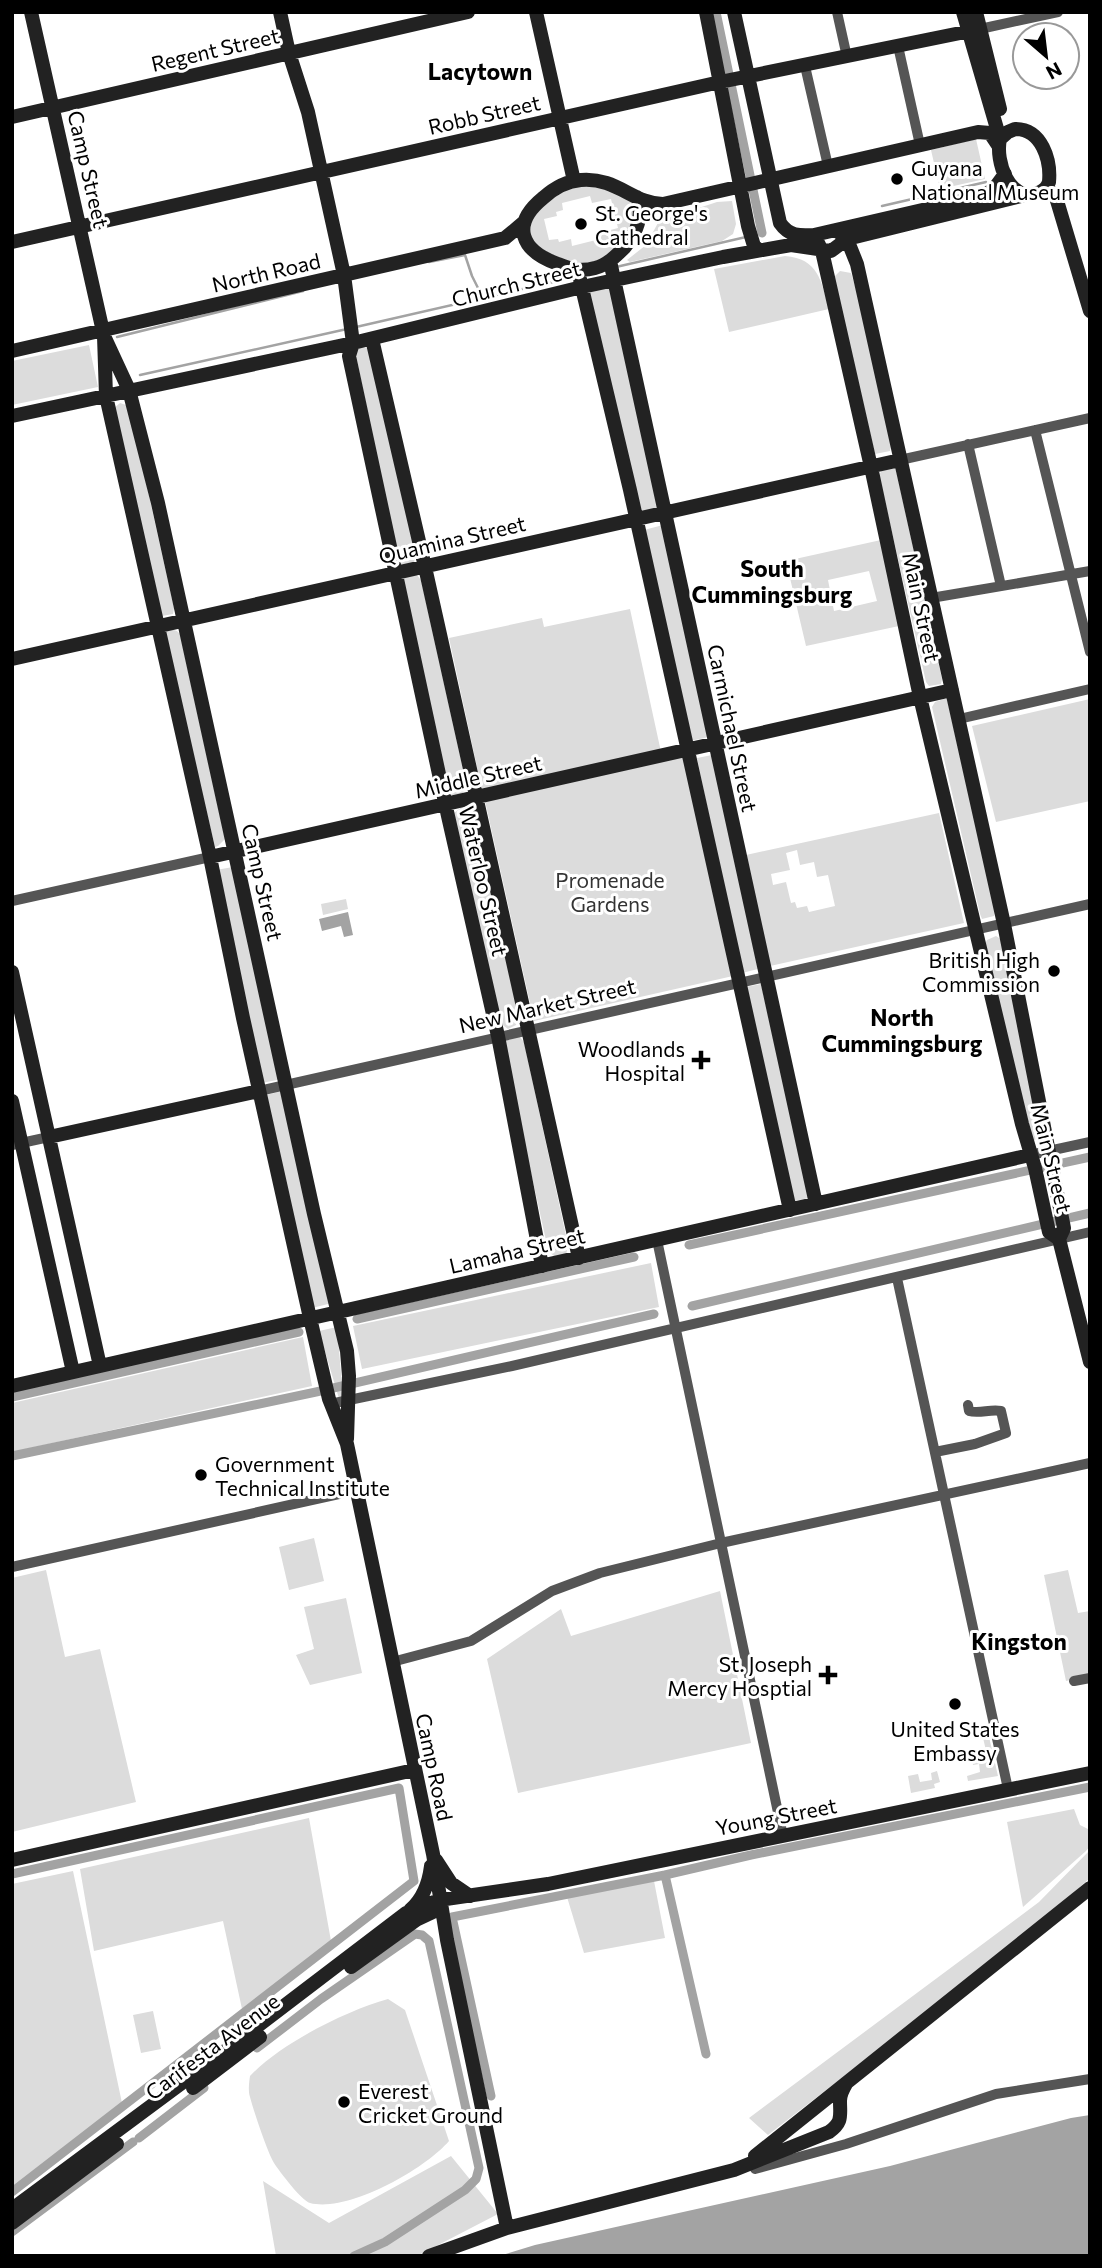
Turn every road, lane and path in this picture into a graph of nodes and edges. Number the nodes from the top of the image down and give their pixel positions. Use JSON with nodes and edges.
{"nodes":[{"id":1,"x":31,"y":12,"type":"edge"},
{"id":2,"x":280,"y":12,"type":"edge"},
{"id":3,"x":468,"y":12,"type":"edge"},
{"id":4,"x":536,"y":12,"type":"edge"},
{"id":5,"x":706,"y":12,"type":"edge"},
{"id":6,"x":734,"y":12,"type":"edge"},
{"id":7,"x":837,"y":12,"type":"edge"},
{"id":8,"x":963,"y":12,"type":"edge"},
{"id":9,"x":976,"y":12,"type":"edge"},
{"id":10,"x":1058,"y":12,"type":"edge"},
{"id":11,"x":974,"y":31,"type":"junction"},
{"id":12,"x":898,"y":46,"type":"junction"},
{"id":13,"x":289,"y":53,"type":"junction"},
{"id":14,"x":847,"y":57,"type":"junction"},
{"id":15,"x":805,"y":66,"type":"junction"},
{"id":16,"x":734,"y":80,"type":"junction"},
{"id":17,"x":53,"y":108,"type":"junction"},
{"id":18,"x":12,"y":117,"type":"edge"},
{"id":19,"x":559,"y":119,"type":"junction"},
{"id":20,"x":1015,"y":130,"type":"junction"},
{"id":21,"x":999,"y":142,"type":"junction"},
{"id":22,"x":920,"y":145,"type":"junction"},
{"id":23,"x":828,"y":166,"type":"junction"},
{"id":24,"x":320,"y":173,"type":"junction"},
{"id":25,"x":1004,"y":174,"type":"junction"},
{"id":26,"x":767,"y":179,"type":"junction"},
{"id":27,"x":574,"y":181,"type":"junction"},
{"id":28,"x":742,"y":185,"type":"junction"},
{"id":29,"x":1044,"y":190,"type":"junction"},
{"id":30,"x":1025,"y":195,"type":"junction"},
{"id":31,"x":637,"y":197,"type":"junction"},
{"id":32,"x":523,"y":223,"type":"junction"},
{"id":33,"x":81,"y":226,"type":"junction"},
{"id":34,"x":748,"y":226,"type":"junction"},
{"id":35,"x":784,"y":228,"type":"junction"},
{"id":36,"x":814,"y":235,"type":"junction"},
{"id":37,"x":842,"y":235,"type":"junction"},
{"id":38,"x":12,"y":242,"type":"edge"},
{"id":39,"x":765,"y":249,"type":"junction"},
{"id":40,"x":822,"y":251,"type":"junction"},
{"id":41,"x":723,"y":257,"type":"junction"},
{"id":42,"x":612,"y":270,"type":"junction"},
{"id":43,"x":344,"y":275,"type":"junction"},
{"id":44,"x":580,"y":278,"type":"junction"},
{"id":45,"x":1090,"y":312,"type":"edge"},
{"id":46,"x":103,"y":334,"type":"junction"},
{"id":47,"x":372,"y":339,"type":"junction"},
{"id":48,"x":354,"y":343,"type":"junction"},
{"id":49,"x":12,"y":351,"type":"edge"},
{"id":50,"x":129,"y":390,"type":"junction"},
{"id":51,"x":106,"y":397,"type":"junction"},
{"id":52,"x":12,"y":416,"type":"edge"},
{"id":53,"x":1090,"y":418,"type":"edge"},
{"id":54,"x":1035,"y":430,"type":"junction"},
{"id":55,"x":968,"y":444,"type":"junction"},
{"id":56,"x":900,"y":460,"type":"junction"},
{"id":57,"x":871,"y":467,"type":"junction"},
{"id":58,"x":664,"y":513,"type":"junction"},
{"id":59,"x":636,"y":520,"type":"junction"},
{"id":60,"x":425,"y":567,"type":"junction"},
{"id":61,"x":1090,"y":571,"type":"edge"},
{"id":62,"x":397,"y":573,"type":"junction"},
{"id":63,"x":1070,"y":574,"type":"junction"},
{"id":64,"x":1001,"y":586,"type":"junction"},
{"id":65,"x":931,"y":598,"type":"junction"},
{"id":66,"x":183,"y":621,"type":"junction"},
{"id":67,"x":158,"y":626,"type":"junction"},
{"id":68,"x":1090,"y":652,"type":"edge"},
{"id":69,"x":12,"y":659,"type":"edge"},
{"id":70,"x":1090,"y":689,"type":"edge"},
{"id":71,"x":952,"y":690,"type":"junction"},
{"id":72,"x":920,"y":697,"type":"junction"},
{"id":73,"x":959,"y":719,"type":"junction"},
{"id":74,"x":715,"y":744,"type":"junction"},
{"id":75,"x":689,"y":750,"type":"junction"},
{"id":76,"x":476,"y":798,"type":"junction"},
{"id":77,"x":445,"y":805,"type":"junction"},
{"id":78,"x":234,"y":852,"type":"junction"},
{"id":79,"x":210,"y":857,"type":"junction"},
{"id":80,"x":12,"y":901,"type":"edge"},
{"id":81,"x":1090,"y":904,"type":"edge"},
{"id":82,"x":1004,"y":923,"type":"junction"},
{"id":83,"x":976,"y":929,"type":"junction"},
{"id":84,"x":12,"y":972,"type":"edge"},
{"id":85,"x":766,"y":977,"type":"junction"},
{"id":86,"x":740,"y":983,"type":"junction"},
{"id":87,"x":528,"y":1030,"type":"junction"},
{"id":88,"x":498,"y":1037,"type":"junction"},
{"id":89,"x":286,"y":1085,"type":"junction"},
{"id":90,"x":259,"y":1091,"type":"junction"},
{"id":91,"x":12,"y":1101,"type":"edge"},
{"id":92,"x":49,"y":1137,"type":"junction"},
{"id":93,"x":1090,"y":1142,"type":"edge"},
{"id":94,"x":17,"y":1144,"type":"edge"},
{"id":95,"x":1049,"y":1157,"type":"junction"},
{"id":96,"x":1032,"y":1162,"type":"junction"},
{"id":97,"x":816,"y":1204,"type":"junction"},
{"id":98,"x":790,"y":1210,"type":"junction"},
{"id":99,"x":1090,"y":1232,"type":"edge"},
{"id":100,"x":1057,"y":1233,"type":"junction"},
{"id":101,"x":657,"y":1240,"type":"junction"},
{"id":102,"x":579,"y":1258,"type":"junction"},
{"id":103,"x":542,"y":1266,"type":"junction"},
{"id":104,"x":897,"y":1278,"type":"junction"},
{"id":105,"x":340,"y":1319,"type":"junction"},
{"id":106,"x":312,"y":1326,"type":"junction"},
{"id":107,"x":676,"y":1328,"type":"junction"},
{"id":108,"x":1090,"y":1362,"type":"edge"},
{"id":109,"x":100,"y":1366,"type":"junction"},
{"id":110,"x":73,"y":1372,"type":"junction"},
{"id":111,"x":12,"y":1386,"type":"edge"},
{"id":112,"x":349,"y":1396,"type":"junction"},
{"id":113,"x":329,"y":1401,"type":"junction"},
{"id":114,"x":968,"y":1405,"type":"dead end"},
{"id":115,"x":347,"y":1444,"type":"junction"},
{"id":116,"x":935,"y":1452,"type":"junction"},
{"id":117,"x":1090,"y":1462,"type":"edge"},
{"id":118,"x":349,"y":1492,"type":"junction"},
{"id":119,"x":944,"y":1493,"type":"junction"},
{"id":120,"x":721,"y":1543,"type":"junction"},
{"id":121,"x":12,"y":1567,"type":"edge"},
{"id":122,"x":392,"y":1662,"type":"junction"},
{"id":123,"x":1090,"y":1678,"type":"edge"},
{"id":124,"x":1074,"y":1681,"type":"dead end"},
{"id":125,"x":414,"y":1770,"type":"junction"},
{"id":126,"x":1090,"y":1773,"type":"edge"},
{"id":127,"x":1009,"y":1789,"type":"junction"},
{"id":128,"x":783,"y":1836,"type":"junction"},
{"id":129,"x":433,"y":1854,"type":"junction"},
{"id":130,"x":12,"y":1860,"type":"edge"},
{"id":131,"x":1090,"y":1888,"type":"edge"},
{"id":132,"x":470,"y":1896,"type":"junction"},
{"id":133,"x":440,"y":1904,"type":"junction"},
{"id":134,"x":411,"y":1917,"type":"junction"},
{"id":135,"x":447,"y":1940,"type":"junction"},
{"id":136,"x":1090,"y":2079,"type":"edge"},
{"id":137,"x":846,"y":2084,"type":"junction"},
{"id":138,"x":755,"y":2169,"type":"dead end"},
{"id":139,"x":734,"y":2170,"type":"junction"},
{"id":140,"x":12,"y":2209,"type":"edge"},
{"id":141,"x":12,"y":2223,"type":"edge"},
{"id":142,"x":507,"y":2228,"type":"junction"},
{"id":143,"x":429,"y":2256,"type":"edge"}],
"edges":[{"from":1,"to":17,"type":"street","name":"Camp Street"},
{"from":2,"to":13,"type":"street","name":"Waterloo Street"},
{"from":3,"to":13,"type":"street","name":"Regent Street"},
{"from":4,"to":19,"type":"street"},
{"from":5,"to":16,"type":"street"},
{"from":6,"to":16,"type":"street"},
{"from":7,"to":14,"type":"street"},
{"from":8,"to":11,"type":"street"},
{"from":9,"to":11,"type":"street"},
{"from":10,"to":11,"type":"street","name":"Robb Street"},
{"from":11,"to":12,"type":"street","name":"Robb Street"},
{"from":11,"to":20,"type":"street"},
{"from":11,"to":21,"type":"street"},
{"from":12,"to":14,"type":"street","name":"Robb Street"},
{"from":12,"to":22,"type":"street"},
{"from":13,"to":17,"type":"street","name":"Regent Street"},
{"from":13,"to":24,"type":"street","name":"Waterloo Street"},
{"from":14,"to":15,"type":"street","name":"Robb Street"},
{"from":15,"to":16,"type":"street","name":"Robb Street"},
{"from":15,"to":23,"type":"street"},
{"from":16,"to":19,"type":"street","name":"Robb Street"},
{"from":16,"to":26,"type":"street"},
{"from":16,"to":28,"type":"street"},
{"from":17,"to":18,"type":"street","name":"Regent Street"},
{"from":17,"to":33,"type":"street","name":"Camp Street"},
{"from":19,"to":24,"type":"street","name":"Robb Street"},
{"from":19,"to":27,"type":"street"},
{"from":20,"to":21,"type":"street"},
{"from":20,"to":29,"type":"street"},
{"from":21,"to":22,"type":"street"},
{"from":21,"to":25,"type":"street"},
{"from":22,"to":23,"type":"street"},
{"from":23,"to":26,"type":"street"},
{"from":24,"to":33,"type":"street","name":"Robb Street"},
{"from":24,"to":43,"type":"street","name":"Waterloo Street"},
{"from":25,"to":30,"type":"street"},
{"from":25,"to":37,"type":"street"},
{"from":26,"to":28,"type":"street"},
{"from":26,"to":35,"type":"street"},
{"from":27,"to":31,"type":"street"},
{"from":27,"to":32,"type":"street"},
{"from":28,"to":31,"type":"street"},
{"from":28,"to":34,"type":"street"},
{"from":29,"to":30,"type":"street"},
{"from":29,"to":45,"type":"street"},
{"from":30,"to":37,"type":"street"},
{"from":31,"to":42,"type":"street"},
{"from":32,"to":43,"type":"street","name":"North Road"},
{"from":32,"to":44,"type":"street"},
{"from":33,"to":38,"type":"street","name":"Robb Street"},
{"from":33,"to":46,"type":"street","name":"Camp Street"},
{"from":34,"to":39,"type":"street"},
{"from":34,"to":41,"type":"street"},
{"from":35,"to":36,"type":"street"},
{"from":35,"to":39,"type":"street"},
{"from":36,"to":37,"type":"street"},
{"from":36,"to":40,"type":"street","name":"Main Street"},
{"from":37,"to":40,"type":"street"},
{"from":37,"to":56,"type":"street","name":"Main Street"},
{"from":39,"to":40,"type":"street","name":"Church Street"},
{"from":39,"to":41,"type":"street","name":"Church Street"},
{"from":40,"to":57,"type":"street","name":"Main Street"},
{"from":41,"to":42,"type":"street","name":"Church Street"},
{"from":42,"to":44,"type":"street","name":"Church Street"},
{"from":42,"to":44,"type":"street"},
{"from":42,"to":58,"type":"street","name":"Carmichael Street"},
{"from":43,"to":46,"type":"street","name":"North Road"},
{"from":43,"to":48,"type":"street","name":"Waterloo Street"},
{"from":44,"to":47,"type":"street","name":"Church Street"},
{"from":44,"to":59,"type":"street"},
{"from":46,"to":49,"type":"street","name":"North Road"},
{"from":46,"to":50,"type":"street","name":"Camp Street"},
{"from":46,"to":51,"type":"street","name":"Camp Street"},
{"from":47,"to":48,"type":"street","name":"Church Street"},
{"from":47,"to":60,"type":"street","name":"Waterloo Street"},
{"from":48,"to":50,"type":"street","name":"Church Street"},
{"from":48,"to":62,"type":"street","name":"Waterloo Street"},
{"from":50,"to":51,"type":"street","name":"Church Street"},
{"from":50,"to":66,"type":"street","name":"Camp Street"},
{"from":51,"to":52,"type":"street","name":"Church Street"},
{"from":51,"to":67,"type":"street","name":"Camp Street"},
{"from":53,"to":54,"type":"street"},
{"from":54,"to":55,"type":"street"},
{"from":54,"to":63,"type":"street"},
{"from":55,"to":56,"type":"street"},
{"from":55,"to":64,"type":"street"},
{"from":56,"to":57,"type":"street","name":"Quamina Street"},
{"from":56,"to":65,"type":"street","name":"Main Street"},
{"from":57,"to":58,"type":"street","name":"Quamina Street"},
{"from":57,"to":72,"type":"street","name":"Main Street"},
{"from":58,"to":59,"type":"street","name":"Quamina Street"},
{"from":58,"to":74,"type":"street","name":"Carmichael Street"},
{"from":59,"to":60,"type":"street","name":"Quamina Street"},
{"from":59,"to":75,"type":"street"},
{"from":60,"to":62,"type":"street","name":"Quamina Street"},
{"from":60,"to":76,"type":"street","name":"Waterloo Street"},
{"from":61,"to":63,"type":"street"},
{"from":62,"to":66,"type":"street","name":"Quamina Street"},
{"from":62,"to":77,"type":"street","name":"Waterloo Street"},
{"from":63,"to":64,"type":"street"},
{"from":63,"to":68,"type":"street"},
{"from":64,"to":65,"type":"street"},
{"from":65,"to":71,"type":"street","name":"Main Street"},
{"from":66,"to":67,"type":"street","name":"Quamina Street"},
{"from":66,"to":78,"type":"street","name":"Camp Street"},
{"from":67,"to":69,"type":"street","name":"Quamina Street"},
{"from":67,"to":79,"type":"street","name":"Camp Street"},
{"from":70,"to":73,"type":"street"},
{"from":71,"to":72,"type":"street","name":"Middle Street"},
{"from":71,"to":73,"type":"street","name":"Main Street"},
{"from":72,"to":74,"type":"street","name":"Middle Street"},
{"from":72,"to":83,"type":"street","name":"Main Street"},
{"from":73,"to":82,"type":"street","name":"Main Street"},
{"from":74,"to":75,"type":"street","name":"Middle Street"},
{"from":74,"to":85,"type":"street","name":"Carmichael Street"},
{"from":75,"to":76,"type":"street","name":"Middle Street"},
{"from":75,"to":86,"type":"street"},
{"from":76,"to":77,"type":"street","name":"Middle Street"},
{"from":76,"to":87,"type":"street","name":"Waterloo Street"},
{"from":77,"to":78,"type":"street","name":"Middle Street"},
{"from":77,"to":88,"type":"street","name":"Waterloo Street"},
{"from":78,"to":79,"type":"street","name":"Middle Street"},
{"from":78,"to":89,"type":"street","name":"Camp Street"},
{"from":79,"to":80,"type":"street","name":"Middle Street"},
{"from":79,"to":90,"type":"street","name":"Camp Street"},
{"from":81,"to":82,"type":"street","name":"New Market Street"},
{"from":82,"to":83,"type":"street","name":"New Market Street"},
{"from":82,"to":95,"type":"street","name":"Main Street"},
{"from":83,"to":85,"type":"street","name":"New Market Street"},
{"from":83,"to":96,"type":"street","name":"Main Street"},
{"from":84,"to":92,"type":"street"},
{"from":85,"to":86,"type":"street","name":"New Market Street"},
{"from":85,"to":97,"type":"street","name":"Carmichael Street"},
{"from":86,"to":87,"type":"street","name":"New Market Street"},
{"from":86,"to":98,"type":"street"},
{"from":87,"to":88,"type":"street","name":"New Market Street"},
{"from":87,"to":102,"type":"street","name":"Waterloo Street"},
{"from":88,"to":89,"type":"street","name":"New Market Street"},
{"from":88,"to":103,"type":"street","name":"Waterloo Street"},
{"from":89,"to":90,"type":"street","name":"New Market Street"},
{"from":89,"to":105,"type":"street","name":"Camp Street"},
{"from":90,"to":92,"type":"street","name":"New Market Street"},
{"from":90,"to":106,"type":"street","name":"Camp Street"},
{"from":91,"to":94,"type":"street"},
{"from":92,"to":94,"type":"street","name":"New Market Street"},
{"from":92,"to":109,"type":"street"},
{"from":93,"to":95,"type":"street"},
{"from":94,"to":110,"type":"street"},
{"from":95,"to":96,"type":"street"},
{"from":95,"to":100,"type":"street","name":"Main Street"},
{"from":96,"to":97,"type":"street","name":"Lamaha Street"},
{"from":96,"to":100,"type":"street","name":"Main Street"},
{"from":97,"to":98,"type":"street","name":"Lamaha Street"},
{"from":98,"to":101,"type":"street","name":"Lamaha Street"},
{"from":99,"to":100,"type":"street"},
{"from":100,"to":104,"type":"street"},
{"from":100,"to":108,"type":"street"},
{"from":101,"to":102,"type":"street","name":"Lamaha Street"},
{"from":101,"to":107,"type":"street"},
{"from":102,"to":103,"type":"street","name":"Lamaha Street"},
{"from":103,"to":105,"type":"street","name":"Lamaha Street"},
{"from":104,"to":107,"type":"street"},
{"from":104,"to":116,"type":"street"},
{"from":105,"to":106,"type":"street","name":"Lamaha Street"},
{"from":105,"to":112,"type":"street","name":"Camp Street"},
{"from":106,"to":109,"type":"street","name":"Lamaha Street"},
{"from":106,"to":113,"type":"street","name":"Camp Road"},
{"from":107,"to":112,"type":"street"},
{"from":107,"to":120,"type":"street"},
{"from":109,"to":110,"type":"street","name":"Lamaha Street"},
{"from":110,"to":111,"type":"street","name":"Lamaha Street"},
{"from":112,"to":113,"type":"street"},
{"from":112,"to":115,"type":"street","name":"Camp Street"},
{"from":113,"to":115,"type":"street","name":"Camp Road"},
{"from":114,"to":116,"type":"street"},
{"from":115,"to":118,"type":"street","name":"Camp Road"},
{"from":116,"to":119,"type":"street"},
{"from":117,"to":119,"type":"street"},
{"from":118,"to":121,"type":"street"},
{"from":118,"to":122,"type":"street","name":"Camp Road"},
{"from":119,"to":120,"type":"street"},
{"from":119,"to":127,"type":"street"},
{"from":120,"to":122,"type":"street"},
{"from":120,"to":128,"type":"street"},
{"from":122,"to":125,"type":"street","name":"Camp Road"},
{"from":123,"to":124,"type":"street"},
{"from":125,"to":129,"type":"street","name":"Camp Road"},
{"from":125,"to":130,"type":"street"},
{"from":126,"to":127,"type":"street","name":"Young Street"},
{"from":127,"to":128,"type":"street","name":"Young Street"},
{"from":128,"to":132,"type":"street","name":"Young Street"},
{"from":129,"to":132,"type":"street"},
{"from":129,"to":133,"type":"street","name":"Camp Road"},
{"from":129,"to":134,"type":"street"},
{"from":131,"to":137,"type":"street"},
{"from":132,"to":133,"type":"street","name":"Young Street"},
{"from":133,"to":134,"type":"street","name":"Carifesta Avenue"},
{"from":133,"to":135,"type":"street","name":"Camp Road"},
{"from":134,"to":135,"type":"street"},
{"from":134,"to":140,"type":"street","name":"Carifesta Avenue"},
{"from":134,"to":141,"type":"street","name":"Carifesta Avenue"},
{"from":135,"to":142,"type":"street","name":"Camp Road"},
{"from":136,"to":138,"type":"street"},
{"from":137,"to":139,"type":"street"},
{"from":137,"to":139,"type":"street"},
{"from":139,"to":142,"type":"street"},
{"from":142,"to":143,"type":"street"}]}
